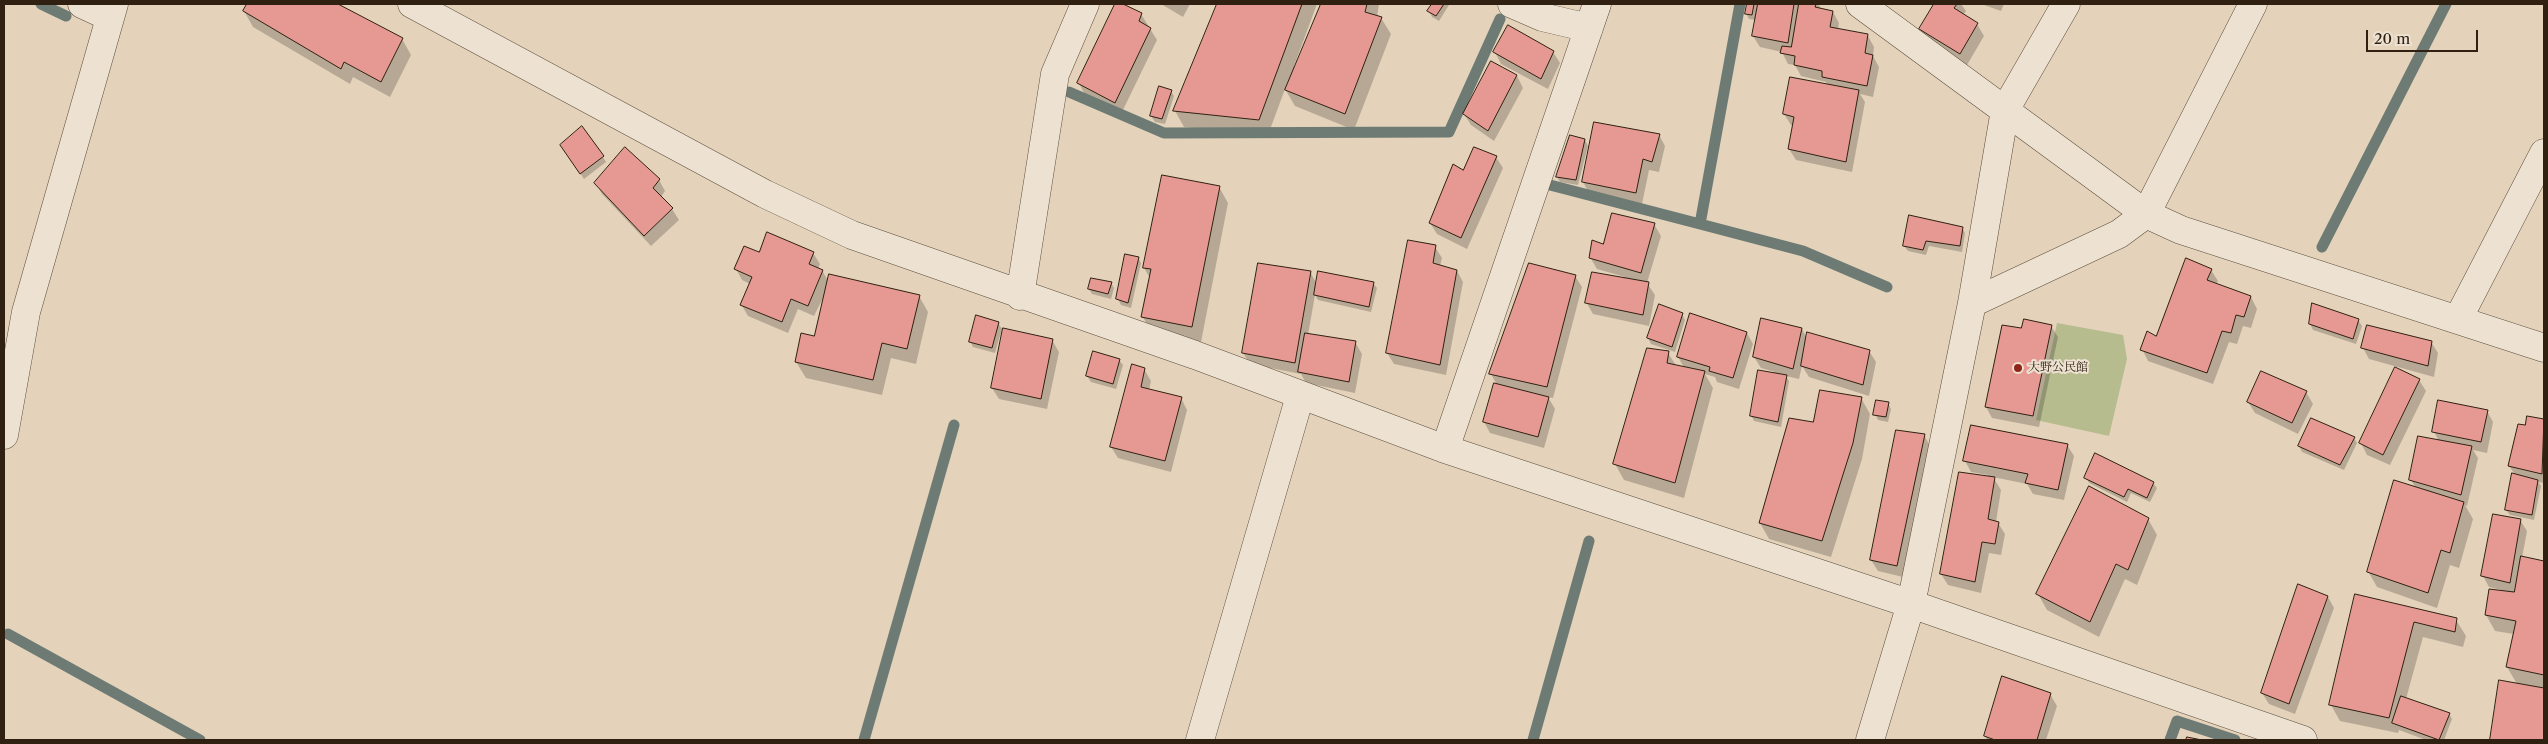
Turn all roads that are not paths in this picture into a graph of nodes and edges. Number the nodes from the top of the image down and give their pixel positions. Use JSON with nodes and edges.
{"nodes":[{"id":1,"x":82,"y":4,"type":"edge"},
{"id":2,"x":412,"y":4,"type":"edge"},
{"id":3,"x":1085,"y":4,"type":"edge"},
{"id":4,"x":1512,"y":4,"type":"edge"},
{"id":5,"x":1860,"y":4,"type":"edge"},
{"id":6,"x":2066,"y":4,"type":"edge"},
{"id":7,"x":2253,"y":4,"type":"edge"},
{"id":8,"x":112,"y":10,"type":"edge"},
{"id":9,"x":1593,"y":16,"type":"edge"},
{"id":10,"x":2005,"y":110,"type":"junction"},
{"id":11,"x":2544,"y":153,"type":"edge"},
{"id":12,"x":2146,"y":214,"type":"junction"},
{"id":13,"x":1020,"y":296,"type":"junction"},
{"id":14,"x":1972,"y":303,"type":"junction"},
{"id":15,"x":2458,"y":319,"type":"junction"},
{"id":16,"x":2544,"y":348,"type":"edge"},
{"id":17,"x":1300,"y":396,"type":"junction"},
{"id":18,"x":4,"y":434,"type":"edge"},
{"id":19,"x":1445,"y":449,"type":"junction"},
{"id":20,"x":1911,"y":604,"type":"junction"},
{"id":21,"x":1200,"y":740,"type":"edge"},
{"id":22,"x":1870,"y":740,"type":"edge"},
{"id":23,"x":2303,"y":740,"type":"edge"}],
"edges":[{"from":1,"to":8,"type":"street"},
{"from":2,"to":13,"type":"street"},
{"from":3,"to":13,"type":"street"},
{"from":4,"to":9,"type":"street"},
{"from":5,"to":10,"type":"street"},
{"from":6,"to":10,"type":"street"},
{"from":7,"to":12,"type":"street"},
{"from":8,"to":18,"type":"street"},
{"from":9,"to":19,"type":"street"},
{"from":10,"to":12,"type":"street"},
{"from":10,"to":14,"type":"street"},
{"from":11,"to":15,"type":"street"},
{"from":12,"to":14,"type":"street"},
{"from":12,"to":15,"type":"street"},
{"from":13,"to":17,"type":"street"},
{"from":14,"to":20,"type":"street"},
{"from":15,"to":16,"type":"street"},
{"from":17,"to":19,"type":"street"},
{"from":17,"to":21,"type":"street"},
{"from":19,"to":20,"type":"street"},
{"from":20,"to":22,"type":"street"},
{"from":20,"to":23,"type":"street"}]}
